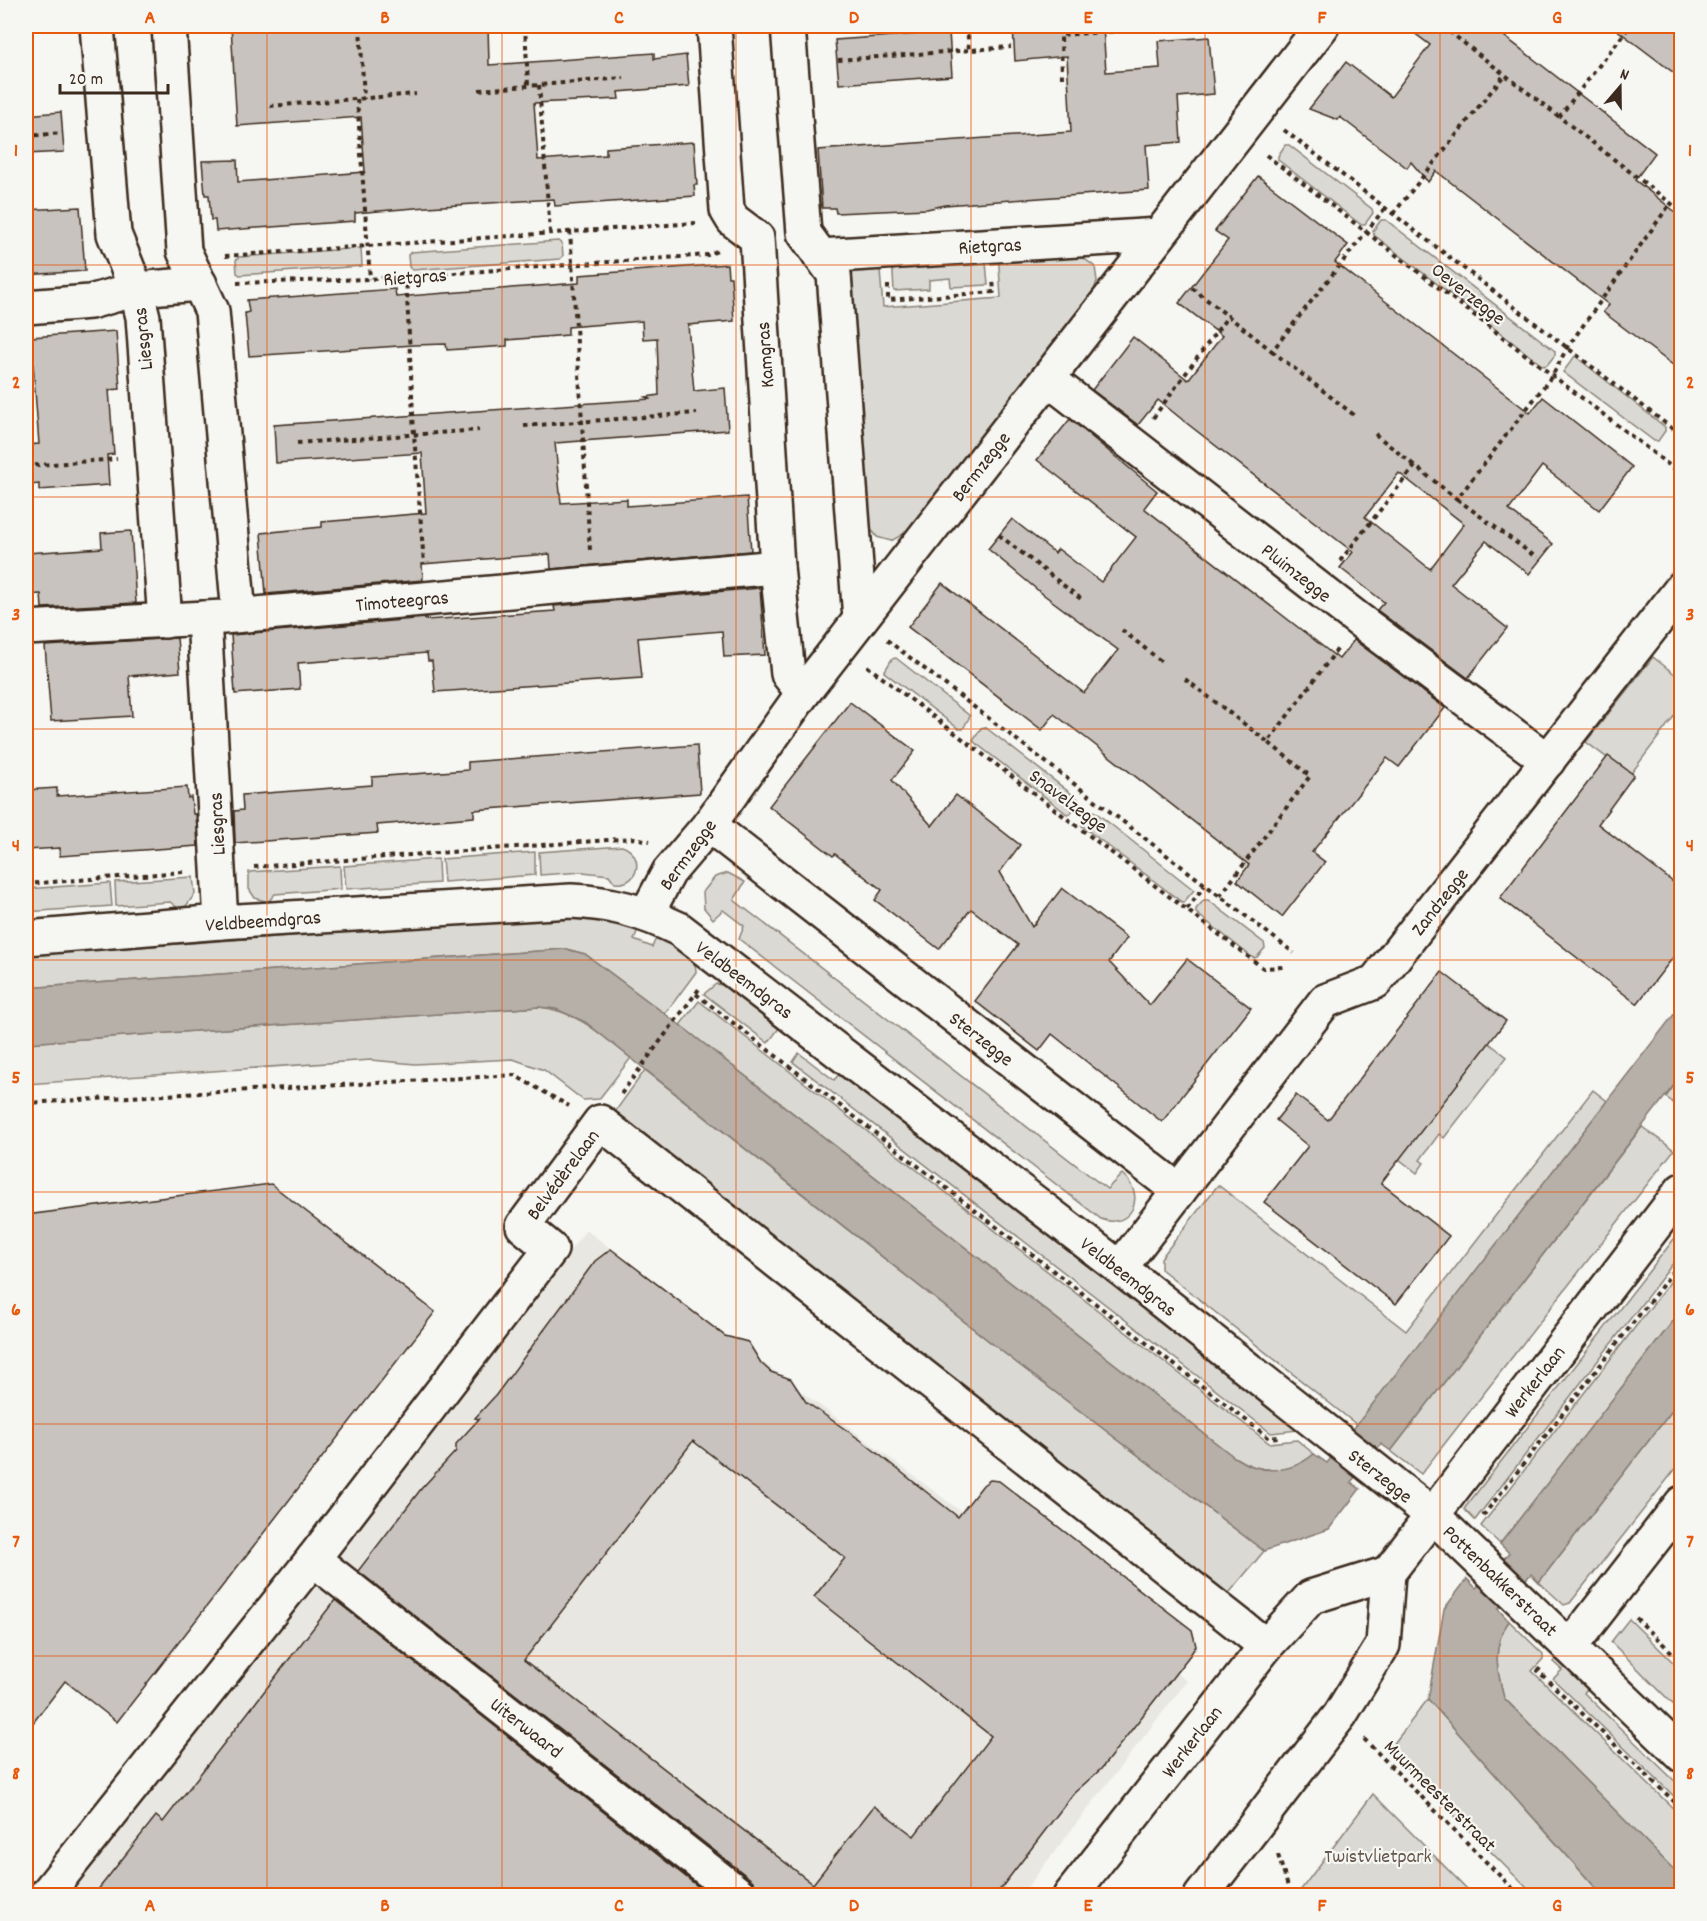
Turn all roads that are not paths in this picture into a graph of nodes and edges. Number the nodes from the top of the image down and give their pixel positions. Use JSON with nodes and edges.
{"nodes":[{"id":1,"x":97,"y":26,"type":"edge"},
{"id":2,"x":169,"y":26,"type":"edge"},
{"id":3,"x":714,"y":26,"type":"edge"},
{"id":4,"x":789,"y":26,"type":"edge"},
{"id":5,"x":1322,"y":26,"type":"edge"},
{"id":6,"x":745,"y":229,"type":"junction"},
{"id":7,"x":1159,"y":236,"type":"junction"},
{"id":8,"x":812,"y":244,"type":"junction"},
{"id":9,"x":194,"y":271,"type":"junction"},
{"id":10,"x":136,"y":289,"type":"junction"},
{"id":11,"x":26,"y":307,"type":"edge"},
{"id":12,"x":1048,"y":379,"type":"junction"},
{"id":13,"x":777,"y":567,"type":"junction"},
{"id":14,"x":1682,"y":588,"type":"edge"},
{"id":15,"x":239,"y":615,"type":"junction"},
{"id":16,"x":204,"y":618,"type":"junction"},
{"id":17,"x":860,"y":619,"type":"junction"},
{"id":18,"x":165,"y":621,"type":"junction"},
{"id":19,"x":26,"y":628,"type":"edge"},
{"id":20,"x":803,"y":693,"type":"junction"},
{"id":21,"x":1548,"y":762,"type":"junction"},
{"id":22,"x":709,"y":825,"type":"junction"},
{"id":23,"x":647,"y":913,"type":"junction"},
{"id":24,"x":221,"y":922,"type":"junction"},
{"id":25,"x":26,"y":938,"type":"edge"},
{"id":26,"x":1682,"y":1190,"type":"edge"},
{"id":27,"x":1179,"y":1191,"type":"junction"},
{"id":28,"x":1120,"y":1268,"type":"junction"},
{"id":29,"x":1335,"y":1438,"type":"joint"},
{"id":30,"x":1682,"y":1503,"type":"edge"},
{"id":31,"x":1431,"y":1515,"type":"junction"},
{"id":32,"x":313,"y":1558,"type":"junction"},
{"id":33,"x":1388,"y":1572,"type":"junction"},
{"id":34,"x":1266,"y":1646,"type":"junction"},
{"id":35,"x":1570,"y":1647,"type":"junction"},
{"id":36,"x":1682,"y":1755,"type":"edge"},
{"id":37,"x":46,"y":1895,"type":"edge"},
{"id":38,"x":741,"y":1896,"type":"edge"},
{"id":39,"x":1070,"y":1896,"type":"edge"},
{"id":40,"x":1202,"y":1896,"type":"edge"}],
"edges":[{"from":1,"to":10,"type":"street","name":"Liesgras"},
{"from":2,"to":9,"type":"street"},
{"from":3,"to":6,"type":"street","name":"Kamgras"},
{"from":4,"to":8,"type":"street"},
{"from":5,"to":7,"type":"street","name":"Bermzegge"},
{"from":6,"to":8,"type":"street","name":"Rietgras"},
{"from":6,"to":13,"type":"street","name":"Kamgras"},
{"from":7,"to":8,"type":"street","name":"Rietgras"},
{"from":7,"to":12,"type":"street","name":"Bermzegge"},
{"from":8,"to":17,"type":"street"},
{"from":9,"to":10,"type":"street"},
{"from":9,"to":15,"type":"street"},
{"from":10,"to":11,"type":"street"},
{"from":10,"to":18,"type":"street","name":"Liesgras"},
{"from":12,"to":17,"type":"street","name":"Bermzegge"},
{"from":12,"to":21,"type":"street","name":"Pluimzegge"},
{"from":13,"to":15,"type":"street","name":"Timoteegras"},
{"from":13,"to":20,"type":"street","name":"Kamgras"},
{"from":14,"to":21,"type":"street","name":"Zandzegge"},
{"from":15,"to":16,"type":"street","name":"Timoteegras"},
{"from":16,"to":18,"type":"street","name":"Timoteegras"},
{"from":16,"to":24,"type":"street","name":"Liesgras"},
{"from":17,"to":20,"type":"street","name":"Bermzegge"},
{"from":18,"to":19,"type":"street","name":"Timoteegras"},
{"from":20,"to":22,"type":"street","name":"Bermzegge"},
{"from":21,"to":27,"type":"street","name":"Zandzegge"},
{"from":22,"to":23,"type":"street","name":"Bermzegge"},
{"from":22,"to":27,"type":"street","name":"Sterzegge"},
{"from":23,"to":24,"type":"street","name":"Veldbeemdgras"},
{"from":23,"to":28,"type":"street","name":"Veldbeemdgras"},
{"from":24,"to":25,"type":"street","name":"Veldbeemdgras"},
{"from":26,"to":31,"type":"street","name":"Werkerlaan"},
{"from":27,"to":28,"type":"street"},
{"from":28,"to":29,"type":"street","name":"Veldbeemdgras"},
{"from":29,"to":31,"type":"street","name":"Sterzegge"},
{"from":30,"to":35,"type":"street"},
{"from":31,"to":33,"type":"street","name":"Werkerlaan"},
{"from":31,"to":35,"type":"street","name":"Pottenbakkerstraat"},
{"from":32,"to":34,"type":"street","name":"Belvédèrelaan"},
{"from":32,"to":37,"type":"street"},
{"from":32,"to":38,"type":"street","name":"Uiterwaard"},
{"from":33,"to":34,"type":"street","name":"Werkerlaan"},
{"from":33,"to":40,"type":"street"},
{"from":34,"to":39,"type":"street","name":"Werkerlaan"},
{"from":35,"to":36,"type":"street","name":"Pottenbakkerstraat"}]}
